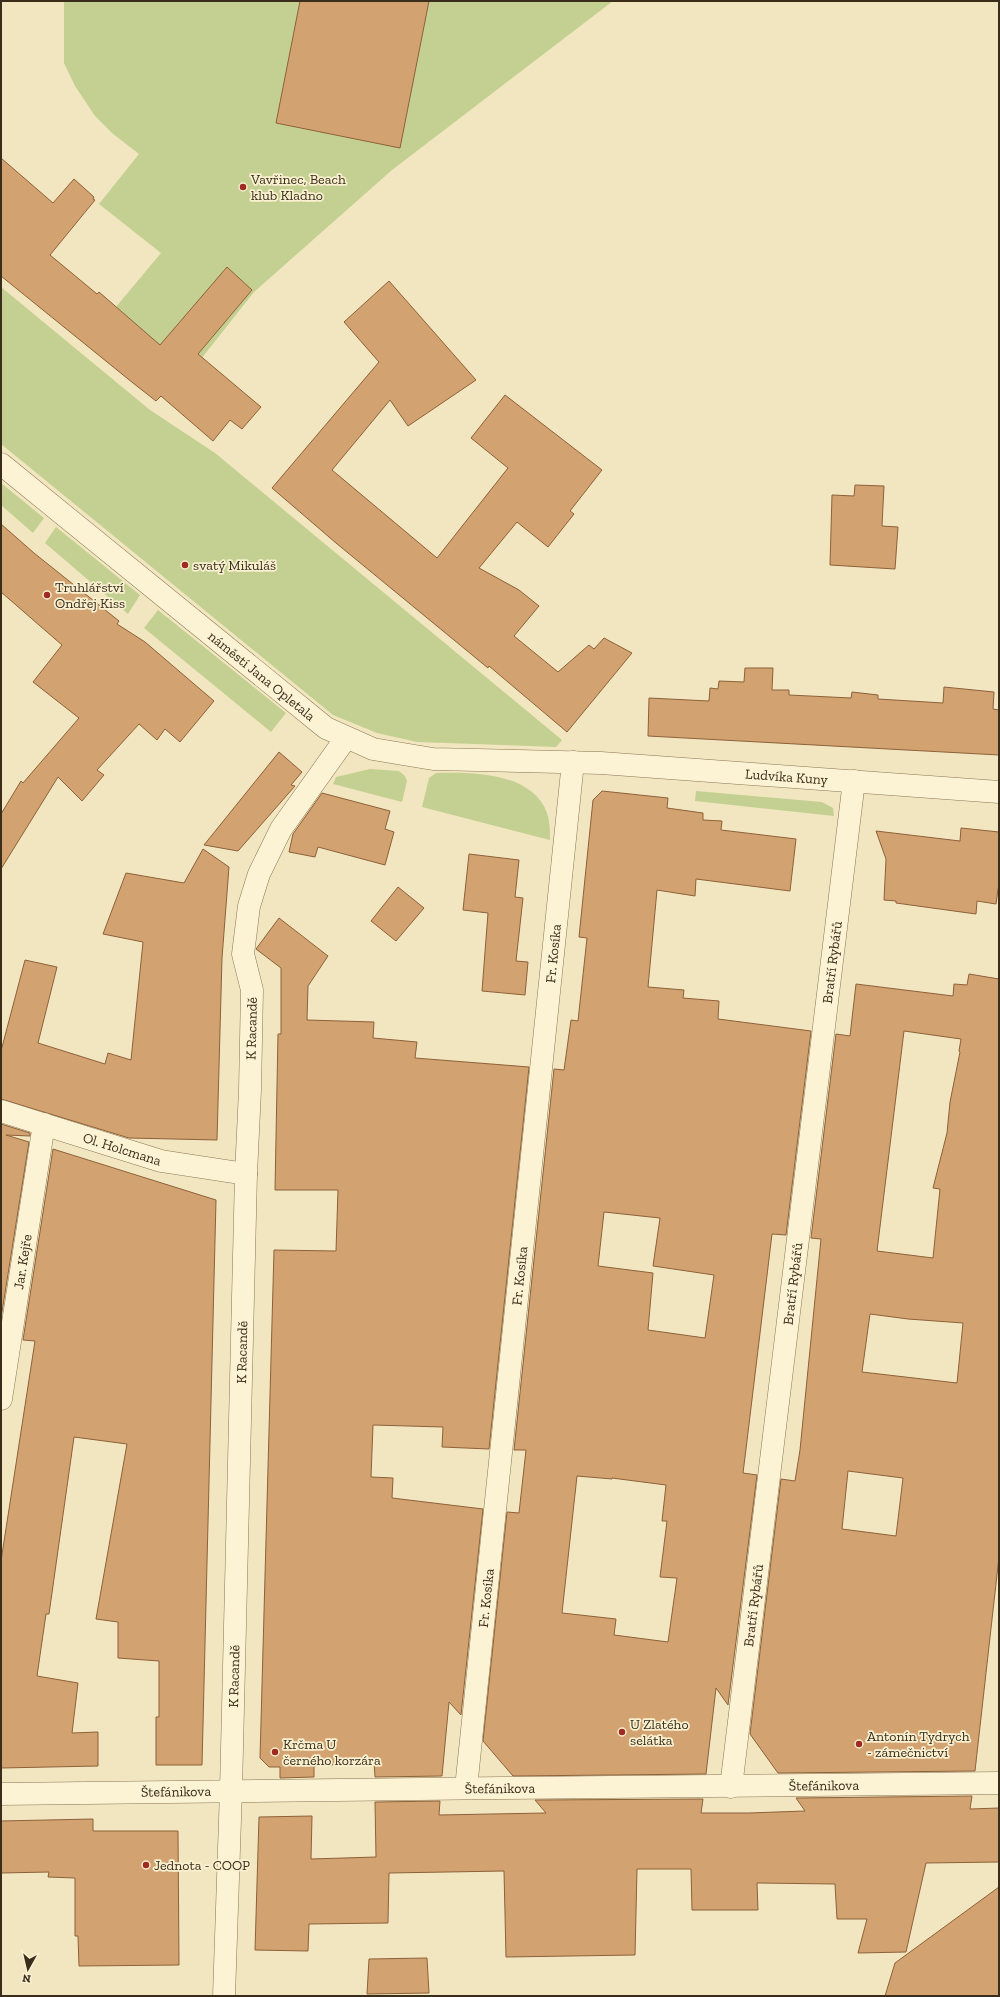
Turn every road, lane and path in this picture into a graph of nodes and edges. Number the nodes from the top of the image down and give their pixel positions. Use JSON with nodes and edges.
{"nodes":[{"id":1,"x":1,"y":464,"type":"edge"},
{"id":2,"x":346,"y":738,"type":"junction"},
{"id":3,"x":573,"y":762,"type":"junction"},
{"id":4,"x":854,"y":781,"type":"junction"},
{"id":5,"x":999,"y":792,"type":"edge"},
{"id":6,"x":1,"y":1111,"type":"edge"},
{"id":7,"x":44,"y":1124,"type":"junction"},
{"id":8,"x":246,"y":1174,"type":"junction"},
{"id":9,"x":1,"y":1399,"type":"edge"},
{"id":10,"x":999,"y":1783,"type":"edge"},
{"id":11,"x":732,"y":1787,"type":"junction"},
{"id":12,"x":466,"y":1788,"type":"junction"},
{"id":13,"x":231,"y":1790,"type":"junction"},
{"id":14,"x":1,"y":1794,"type":"edge"},
{"id":15,"x":224,"y":1996,"type":"edge"}],
"edges":[{"from":1,"to":2,"type":"street","name":"náměstí Jana Opletala"},
{"from":2,"to":3,"type":"street","name":"náměstí Jana Opletala"},
{"from":2,"to":8,"type":"street","name":"K Racandě"},
{"from":3,"to":4,"type":"street","name":"Ludvíka Kuny"},
{"from":3,"to":12,"type":"street","name":"Fr. Kosíka"},
{"from":4,"to":5,"type":"street","name":"Ludvíka Kuny"},
{"from":4,"to":11,"type":"street","name":"Bratří Rybářů"},
{"from":6,"to":7,"type":"street","name":"Ol. Holcmana"},
{"from":7,"to":8,"type":"street","name":"Ol. Holcmana"},
{"from":7,"to":9,"type":"street","name":"Jar. Kejře"},
{"from":8,"to":13,"type":"street","name":"K Racandě"},
{"from":10,"to":11,"type":"street","name":"Štefánikova"},
{"from":11,"to":12,"type":"street","name":"Štefánikova"},
{"from":12,"to":13,"type":"street","name":"Štefánikova"},
{"from":13,"to":14,"type":"street","name":"Štefánikova"},
{"from":13,"to":15,"type":"street","name":"K Racandě"}]}
